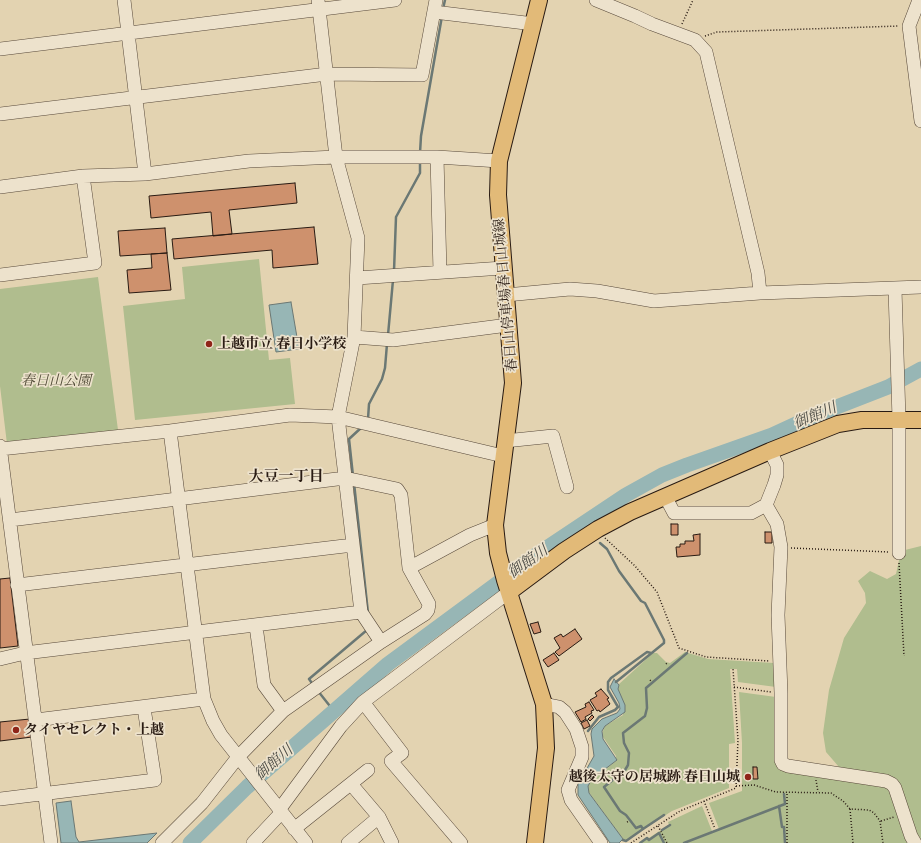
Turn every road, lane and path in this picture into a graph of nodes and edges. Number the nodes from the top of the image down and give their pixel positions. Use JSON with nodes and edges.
{"nodes":[{"id":1,"x":124,"y":0,"type":"edge"},
{"id":2,"x":395,"y":0,"type":"edge"},
{"id":3,"x":539,"y":0,"type":"edge"},
{"id":4,"x":596,"y":0,"type":"edge"},
{"id":5,"x":692,"y":0,"type":"edge"},
{"id":6,"x":918,"y":0,"type":"edge"},
{"id":7,"x":318,"y":5,"type":"edge"},
{"id":8,"x":435,"y":6,"type":"edge"},
{"id":9,"x":534,"y":24,"type":"junction"},
{"id":10,"x":909,"y":26,"type":"junction"},
{"id":11,"x":128,"y":33,"type":"junction"},
{"id":12,"x":678,"y":34,"type":"junction"},
{"id":13,"x":695,"y":40,"type":"junction"},
{"id":14,"x":0,"y":47,"type":"edge"},
{"id":15,"x":327,"y":74,"type":"junction"},
{"id":16,"x":136,"y":96,"type":"junction"},
{"id":17,"x":0,"y":114,"type":"edge"},
{"id":18,"x":921,"y":121,"type":"edge"},
{"id":19,"x":336,"y":157,"type":"junction"},
{"id":20,"x":437,"y":157,"type":"junction"},
{"id":21,"x":499,"y":161,"type":"junction"},
{"id":22,"x":145,"y":174,"type":"junction"},
{"id":23,"x":83,"y":176,"type":"junction"},
{"id":24,"x":0,"y":187,"type":"edge"},
{"id":25,"x":503,"y":268,"type":"junction"},
{"id":26,"x":440,"y":272,"type":"junction"},
{"id":27,"x":0,"y":275,"type":"edge"},
{"id":28,"x":357,"y":278,"type":"junction"},
{"id":29,"x":921,"y":287,"type":"edge"},
{"id":30,"x":895,"y":289,"type":"junction"},
{"id":31,"x":760,"y":293,"type":"junction"},
{"id":32,"x":506,"y":295,"type":"junction"},
{"id":33,"x":508,"y":325,"type":"junction"},
{"id":34,"x":354,"y":337,"type":"junction"},
{"id":35,"x":338,"y":418,"type":"junction"},
{"id":36,"x":899,"y":419,"type":"junction"},
{"id":37,"x":921,"y":420,"type":"edge"},
{"id":38,"x":170,"y":430,"type":"junction"},
{"id":39,"x":0,"y":446,"type":"edge"},
{"id":40,"x":504,"y":448,"type":"junction"},
{"id":41,"x":0,"y":449,"type":"edge"},
{"id":42,"x":770,"y":451,"type":"junction"},
{"id":43,"x":345,"y":478,"type":"junction"},
{"id":44,"x":568,"y":487,"type":"dead end"},
{"id":45,"x":665,"y":496,"type":"junction"},
{"id":46,"x":180,"y":498,"type":"junction"},
{"id":47,"x":766,"y":505,"type":"junction"},
{"id":48,"x":10,"y":520,"type":"junction"},
{"id":49,"x":495,"y":525,"type":"junction"},
{"id":50,"x":598,"y":529,"type":"junction"},
{"id":51,"x":353,"y":544,"type":"junction"},
{"id":52,"x":781,"y":547,"type":"junction"},
{"id":53,"x":899,"y":553,"type":"junction"},
{"id":54,"x":187,"y":563,"type":"junction"},
{"id":55,"x":409,"y":568,"type":"junction"},
{"id":56,"x":17,"y":585,"type":"junction"},
{"id":57,"x":507,"y":586,"type":"junction"},
{"id":58,"x":361,"y":612,"type":"junction"},
{"id":59,"x":256,"y":626,"type":"junction"},
{"id":60,"x":197,"y":632,"type":"junction"},
{"id":61,"x":380,"y":642,"type":"junction"},
{"id":62,"x":26,"y":654,"type":"junction"},
{"id":63,"x":904,"y":656,"type":"dead end"},
{"id":64,"x":0,"y":659,"type":"edge"},
{"id":65,"x":780,"y":662,"type":"junction"},
{"id":66,"x":733,"y":669,"type":"dead end"},
{"id":67,"x":734,"y":687,"type":"junction"},
{"id":68,"x":781,"y":694,"type":"junction"},
{"id":69,"x":204,"y":699,"type":"junction"},
{"id":70,"x":363,"y":702,"type":"junction"},
{"id":71,"x":544,"y":704,"type":"junction"},
{"id":72,"x":144,"y":708,"type":"junction"},
{"id":73,"x":283,"y":711,"type":"junction"},
{"id":74,"x":36,"y":720,"type":"junction"},
{"id":75,"x":238,"y":757,"type":"junction"},
{"id":76,"x":368,"y":770,"type":"dead end"},
{"id":77,"x":350,"y":784,"type":"junction"},
{"id":78,"x":736,"y":786,"type":"junction"},
{"id":79,"x":787,"y":792,"type":"junction"},
{"id":80,"x":46,"y":793,"type":"junction"},
{"id":81,"x":0,"y":799,"type":"edge"},
{"id":82,"x":704,"y":801,"type":"junction"},
{"id":83,"x":850,"y":809,"type":"junction"},
{"id":84,"x":280,"y":812,"type":"junction"},
{"id":85,"x":904,"y":815,"type":"junction"},
{"id":86,"x":379,"y":817,"type":"junction"},
{"id":87,"x":880,"y":821,"type":"junction"},
{"id":88,"x":658,"y":826,"type":"junction"},
{"id":89,"x":294,"y":829,"type":"junction"},
{"id":90,"x":715,"y":829,"type":"dead end"},
{"id":91,"x":303,"y":842,"type":"edge"},
{"id":92,"x":51,"y":843,"type":"edge"},
{"id":93,"x":162,"y":843,"type":"edge"},
{"id":94,"x":252,"y":843,"type":"edge"},
{"id":95,"x":348,"y":843,"type":"edge"},
{"id":96,"x":392,"y":843,"type":"edge"},
{"id":97,"x":461,"y":843,"type":"edge"},
{"id":98,"x":535,"y":843,"type":"edge"},
{"id":99,"x":601,"y":843,"type":"edge"},
{"id":100,"x":631,"y":843,"type":"edge"},
{"id":101,"x":667,"y":843,"type":"edge"},
{"id":102,"x":787,"y":843,"type":"edge"},
{"id":103,"x":853,"y":843,"type":"edge"},
{"id":104,"x":883,"y":843,"type":"edge"},
{"id":105,"x":915,"y":843,"type":"edge"}],
"edges":[{"from":1,"to":11,"type":"street"},
{"from":2,"to":7,"type":"street"},
{"from":3,"to":9,"type":"main road","name":"春日山停車場春日山城線"},
{"from":4,"to":12,"type":"street"},
{"from":5,"to":12,"type":"path"},
{"from":6,"to":10,"type":"street"},
{"from":7,"to":11,"type":"street"},
{"from":7,"to":15,"type":"street"},
{"from":8,"to":9,"type":"street"},
{"from":8,"to":15,"type":"street"},
{"from":9,"to":21,"type":"main road","name":"春日山停車場春日山城線"},
{"from":10,"to":13,"type":"path"},
{"from":10,"to":18,"type":"street"},
{"from":11,"to":14,"type":"street"},
{"from":11,"to":16,"type":"street"},
{"from":12,"to":13,"type":"street"},
{"from":13,"to":31,"type":"street"},
{"from":15,"to":16,"type":"street"},
{"from":15,"to":19,"type":"street"},
{"from":16,"to":17,"type":"street"},
{"from":16,"to":22,"type":"street"},
{"from":19,"to":20,"type":"street"},
{"from":19,"to":22,"type":"street"},
{"from":19,"to":28,"type":"street"},
{"from":20,"to":21,"type":"street"},
{"from":20,"to":26,"type":"street"},
{"from":21,"to":25,"type":"main road","name":"春日山停車場春日山城線"},
{"from":22,"to":23,"type":"street"},
{"from":23,"to":24,"type":"street"},
{"from":23,"to":27,"type":"street"},
{"from":25,"to":26,"type":"street"},
{"from":25,"to":32,"type":"main road","name":"春日山停車場春日山城線"},
{"from":26,"to":28,"type":"street"},
{"from":28,"to":34,"type":"street"},
{"from":29,"to":30,"type":"street"},
{"from":30,"to":31,"type":"street"},
{"from":30,"to":36,"type":"street"},
{"from":31,"to":32,"type":"street"},
{"from":32,"to":33,"type":"main road","name":"春日山停車場春日山城線"},
{"from":33,"to":34,"type":"street"},
{"from":33,"to":40,"type":"main road","name":"春日山停車場春日山城線"},
{"from":34,"to":35,"type":"street"},
{"from":35,"to":38,"type":"street"},
{"from":35,"to":40,"type":"street"},
{"from":35,"to":43,"type":"street"},
{"from":36,"to":37,"type":"main road"},
{"from":36,"to":42,"type":"main road"},
{"from":36,"to":53,"type":"street"},
{"from":38,"to":41,"type":"street"},
{"from":38,"to":46,"type":"street"},
{"from":39,"to":41,"type":"street"},
{"from":40,"to":44,"type":"street"},
{"from":40,"to":49,"type":"main road","name":"春日山停車場春日山城線"},
{"from":41,"to":48,"type":"street"},
{"from":42,"to":45,"type":"main road"},
{"from":42,"to":47,"type":"street"},
{"from":43,"to":46,"type":"street"},
{"from":43,"to":51,"type":"street"},
{"from":43,"to":55,"type":"street"},
{"from":45,"to":47,"type":"street"},
{"from":45,"to":50,"type":"main road"},
{"from":46,"to":48,"type":"street"},
{"from":46,"to":54,"type":"street"},
{"from":47,"to":52,"type":"street"},
{"from":48,"to":56,"type":"street"},
{"from":49,"to":55,"type":"street"},
{"from":49,"to":57,"type":"main road","name":"春日山停車場春日山城線"},
{"from":50,"to":57,"type":"main road"},
{"from":50,"to":65,"type":"path"},
{"from":51,"to":54,"type":"street"},
{"from":51,"to":58,"type":"street"},
{"from":52,"to":53,"type":"path"},
{"from":52,"to":65,"type":"street"},
{"from":53,"to":63,"type":"path"},
{"from":54,"to":56,"type":"street"},
{"from":54,"to":60,"type":"street"},
{"from":55,"to":61,"type":"street"},
{"from":56,"to":62,"type":"street"},
{"from":57,"to":70,"type":"street"},
{"from":57,"to":71,"type":"main road","name":"春日山停車場春日山城線"},
{"from":58,"to":59,"type":"street"},
{"from":58,"to":61,"type":"street"},
{"from":59,"to":60,"type":"street"},
{"from":59,"to":73,"type":"street"},
{"from":60,"to":62,"type":"street"},
{"from":60,"to":69,"type":"street"},
{"from":61,"to":73,"type":"street"},
{"from":62,"to":64,"type":"street"},
{"from":62,"to":74,"type":"street"},
{"from":65,"to":68,"type":"street"},
{"from":66,"to":67,"type":"path"},
{"from":67,"to":68,"type":"path"},
{"from":67,"to":78,"type":"path"},
{"from":68,"to":85,"type":"street"},
{"from":69,"to":72,"type":"street"},
{"from":69,"to":75,"type":"street"},
{"from":70,"to":84,"type":"street"},
{"from":70,"to":97,"type":"street"},
{"from":71,"to":98,"type":"main road","name":"春日山停車場春日山城線"},
{"from":71,"to":99,"type":"street"},
{"from":72,"to":74,"type":"street"},
{"from":72,"to":80,"type":"street"},
{"from":73,"to":75,"type":"street"},
{"from":74,"to":80,"type":"street"},
{"from":75,"to":84,"type":"street"},
{"from":75,"to":93,"type":"street"},
{"from":76,"to":77,"type":"street"},
{"from":77,"to":86,"type":"street"},
{"from":77,"to":89,"type":"street"},
{"from":78,"to":79,"type":"path"},
{"from":78,"to":82,"type":"path"},
{"from":79,"to":83,"type":"path"},
{"from":79,"to":102,"type":"path"},
{"from":80,"to":81,"type":"street"},
{"from":80,"to":92,"type":"street"},
{"from":82,"to":88,"type":"path"},
{"from":82,"to":90,"type":"path"},
{"from":83,"to":87,"type":"path"},
{"from":83,"to":103,"type":"path"},
{"from":84,"to":89,"type":"street"},
{"from":84,"to":94,"type":"street"},
{"from":85,"to":87,"type":"path"},
{"from":85,"to":105,"type":"street"},
{"from":86,"to":95,"type":"street"},
{"from":86,"to":96,"type":"street"},
{"from":87,"to":104,"type":"path"},
{"from":88,"to":100,"type":"path"},
{"from":88,"to":101,"type":"path"},
{"from":89,"to":91,"type":"street"}]}
